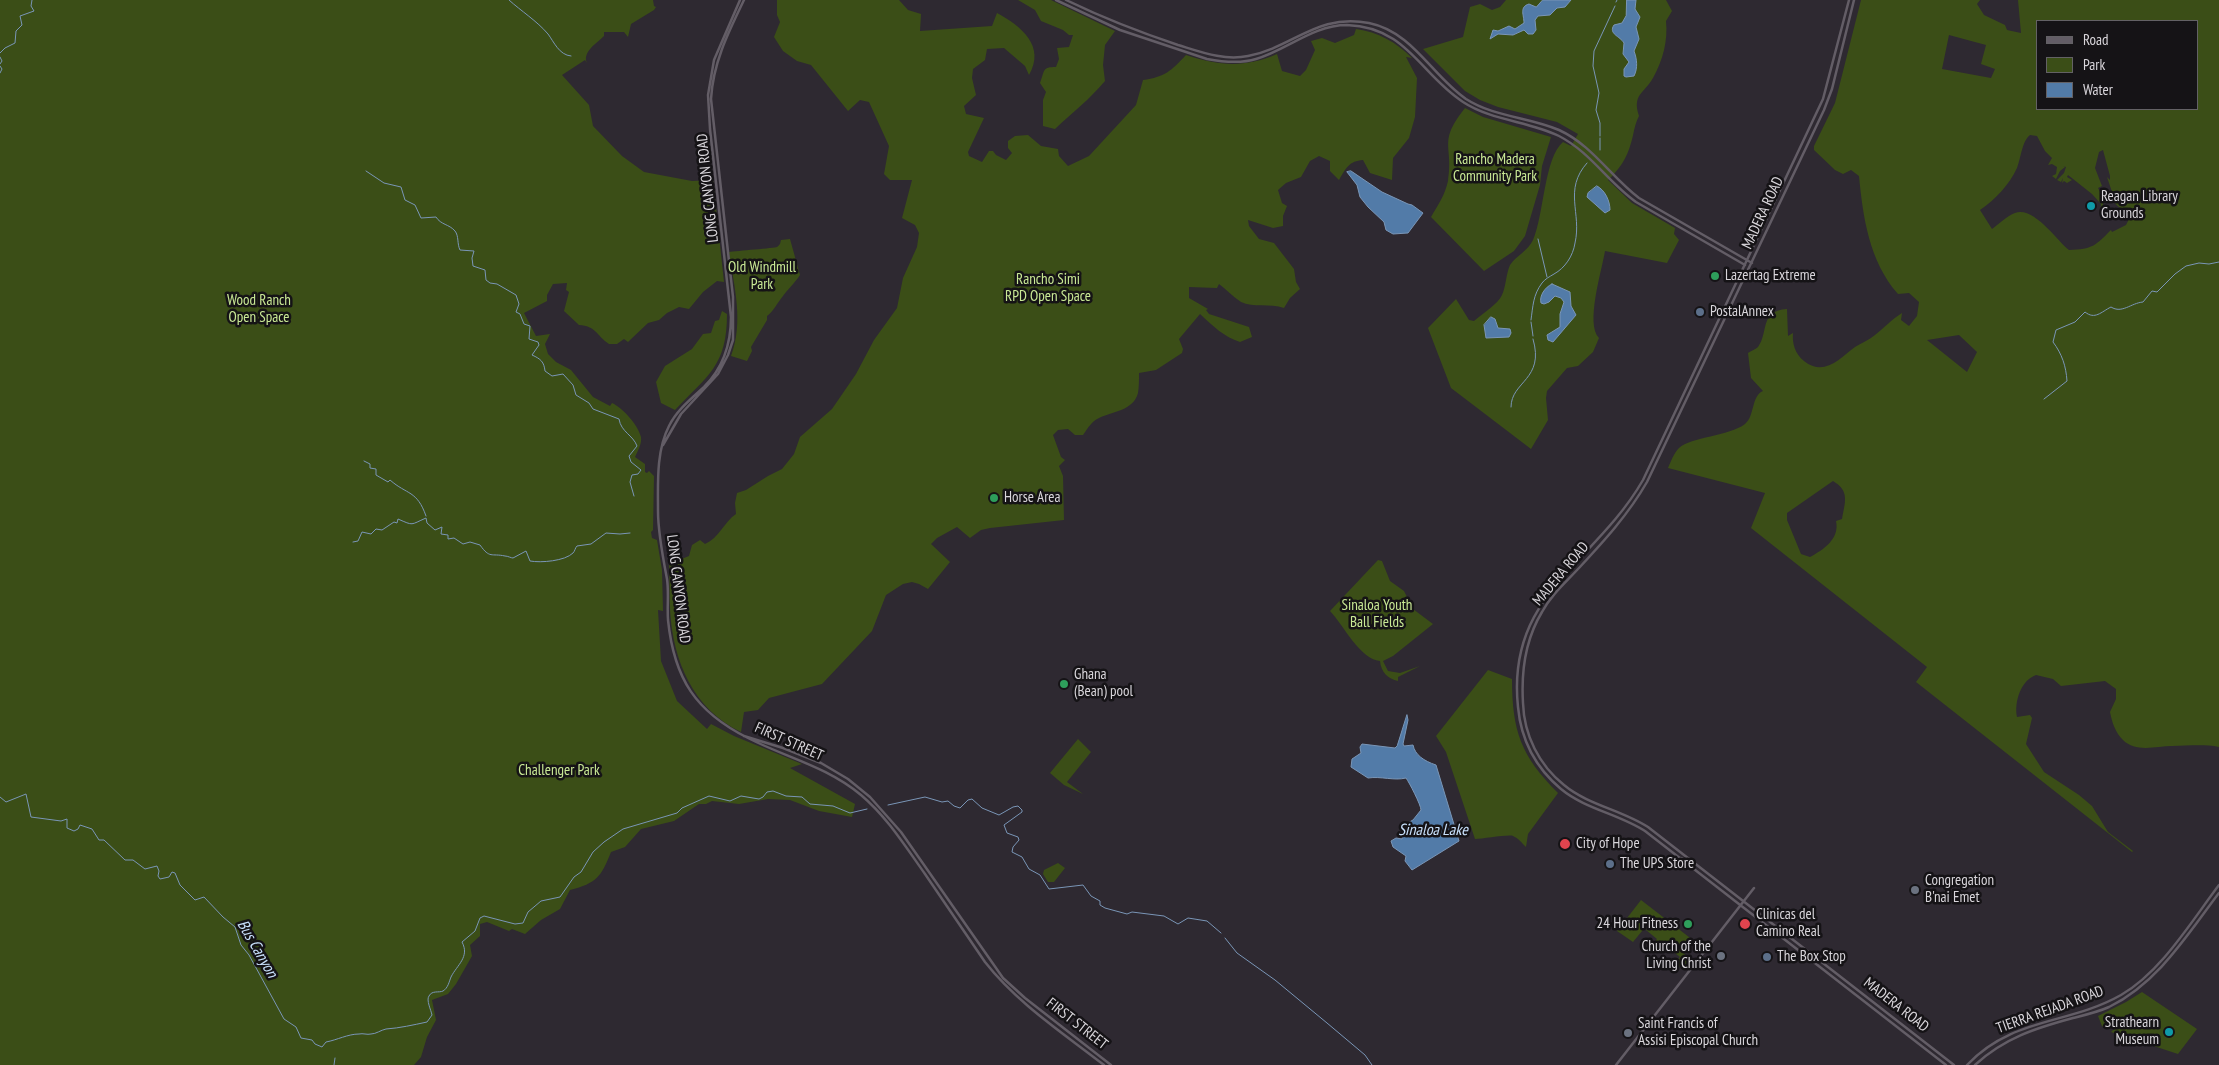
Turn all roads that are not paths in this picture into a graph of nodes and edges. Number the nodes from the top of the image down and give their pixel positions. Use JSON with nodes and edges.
{"nodes":[{"id":1,"x":740,"y":0,"type":"edge"},
{"id":2,"x":744,"y":0,"type":"edge"},
{"id":3,"x":1056,"y":0,"type":"edge"},
{"id":4,"x":1066,"y":0,"type":"edge"},
{"id":5,"x":1849,"y":0,"type":"edge"},
{"id":6,"x":1854,"y":0,"type":"edge"},
{"id":7,"x":1747,"y":261,"type":"junction"},
{"id":8,"x":1752,"y":263,"type":"junction"},
{"id":9,"x":1745,"y":265,"type":"junction"},
{"id":10,"x":1750,"y":268,"type":"junction"},
{"id":11,"x":662,"y":446,"type":"junction"},
{"id":12,"x":744,"y":736,"type":"junction"},
{"id":13,"x":1680,"y":859,"type":"junction"},
{"id":14,"x":1706,"y":874,"type":"junction"},
{"id":15,"x":2219,"y":885,"type":"edge"},
{"id":16,"x":1754,"y":888,"type":"dead end"},
{"id":17,"x":2219,"y":893,"type":"edge"},
{"id":18,"x":1743,"y":902,"type":"junction"},
{"id":19,"x":1740,"y":906,"type":"junction"},
{"id":20,"x":1104,"y":1065,"type":"edge"},
{"id":21,"x":1111,"y":1065,"type":"edge"},
{"id":22,"x":1616,"y":1065,"type":"edge"},
{"id":23,"x":1946,"y":1065,"type":"edge"},
{"id":24,"x":1954,"y":1065,"type":"edge"},
{"id":25,"x":1967,"y":1065,"type":"edge"},
{"id":26,"x":1975,"y":1065,"type":"edge"}],
"edges":[{"from":1,"to":11,"type":"main road","name":"LONG CANYON ROAD"},
{"from":2,"to":11,"type":"main road","name":"LONG CANYON ROAD"},
{"from":3,"to":9,"type":"main road"},
{"from":4,"to":7,"type":"main road"},
{"from":5,"to":7,"type":"main road","name":"MADERA ROAD"},
{"from":6,"to":8,"type":"main road","name":"MADERA ROAD"},
{"from":7,"to":8,"type":"main road"},
{"from":7,"to":9,"type":"main road","name":"MADERA ROAD"},
{"from":8,"to":10,"type":"main road","name":"MADERA ROAD"},
{"from":9,"to":10,"type":"main road"},
{"from":9,"to":13,"type":"main road","name":"MADERA ROAD"},
{"from":10,"to":14,"type":"main road","name":"MADERA ROAD"},
{"from":11,"to":12,"type":"main road","name":"LONG CANYON ROAD"},
{"from":12,"to":20,"type":"main road","name":"FIRST STREET"},
{"from":12,"to":21,"type":"main road","name":"FIRST STREET"},
{"from":13,"to":14,"type":"main road"},
{"from":13,"to":19,"type":"main road","name":"MADERA ROAD"},
{"from":14,"to":18,"type":"main road","name":"MADERA ROAD"},
{"from":15,"to":25,"type":"main road","name":"TIERRA REJADA ROAD"},
{"from":16,"to":18,"type":"main road"},
{"from":17,"to":26,"type":"main road","name":"TIERRA REJADA ROAD"},
{"from":18,"to":19,"type":"main road"},
{"from":18,"to":24,"type":"main road","name":"MADERA ROAD"},
{"from":19,"to":22,"type":"main road"},
{"from":19,"to":23,"type":"main road","name":"MADERA ROAD"}]}
